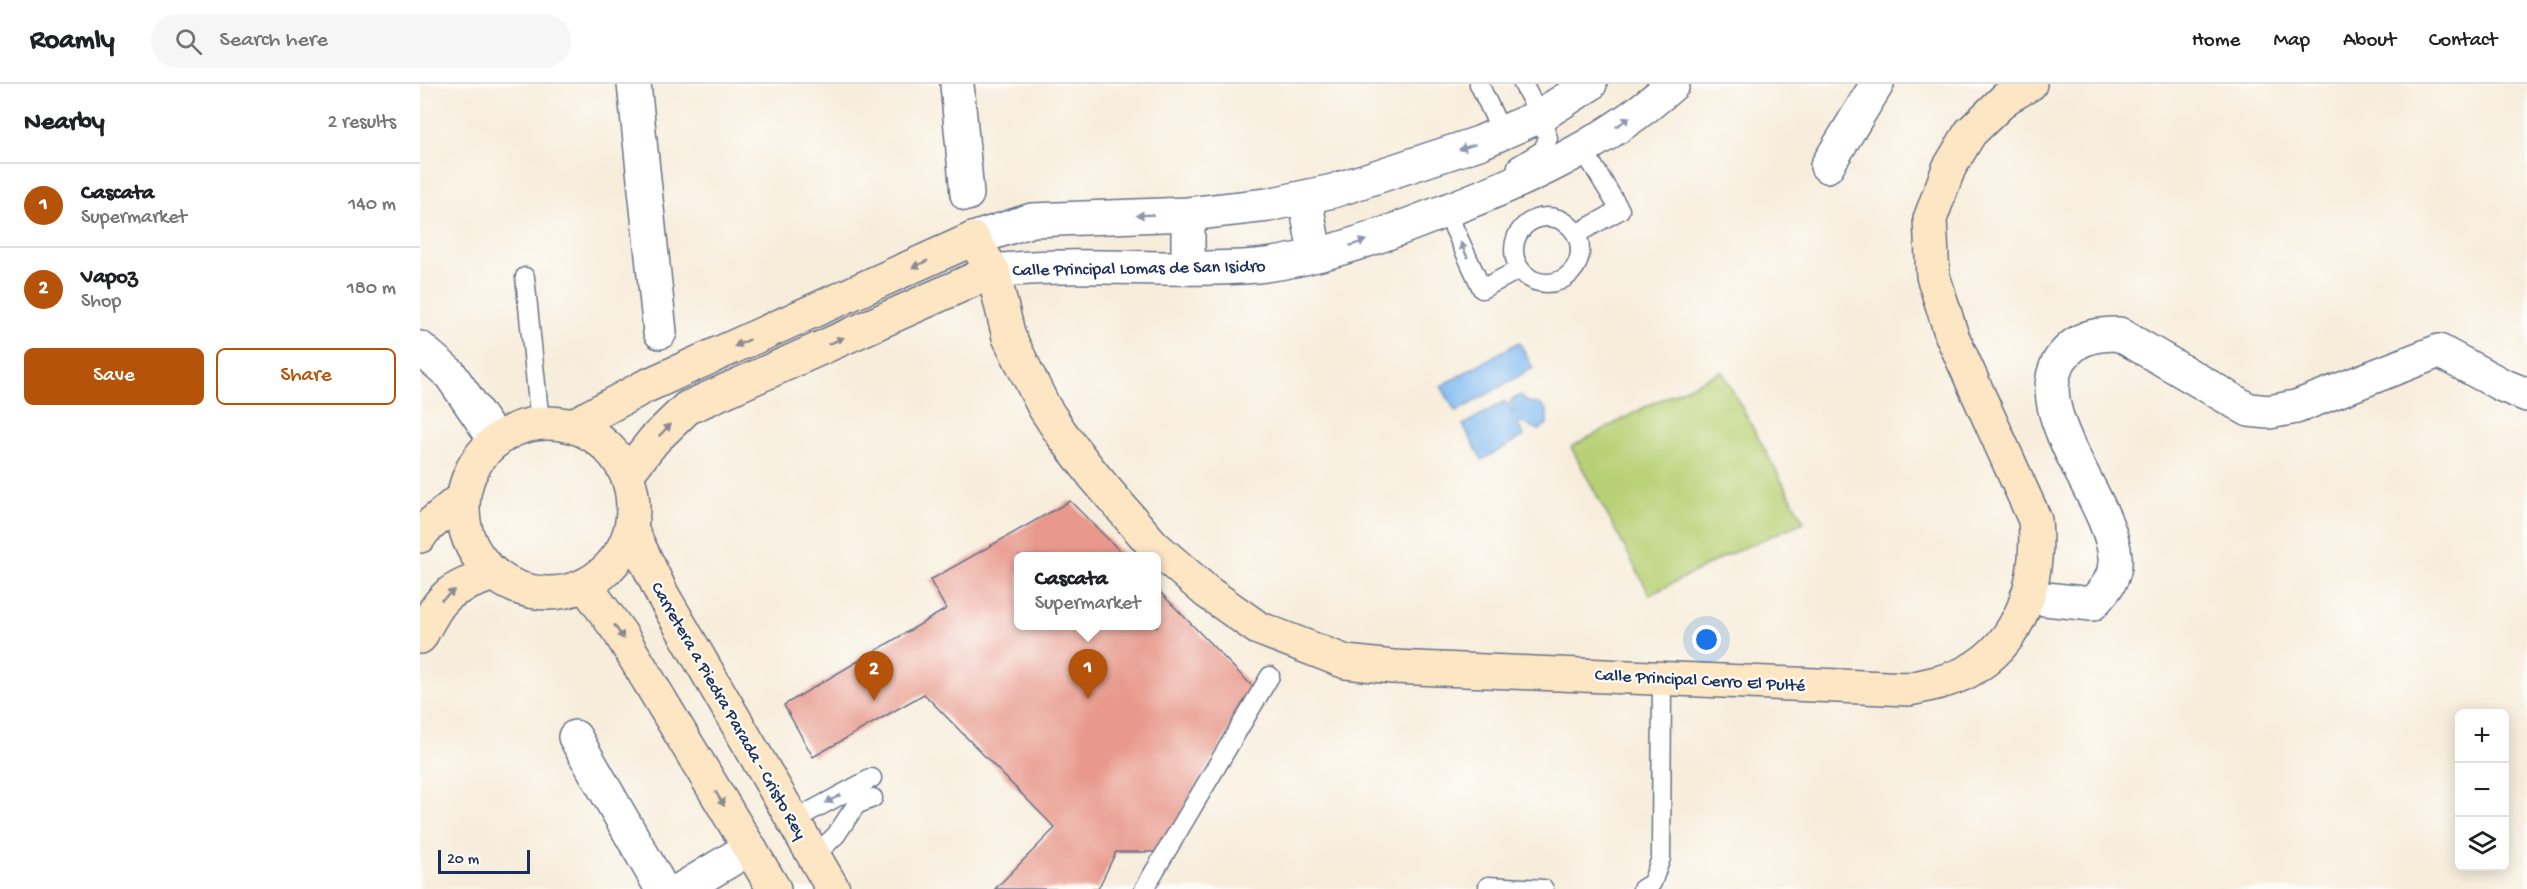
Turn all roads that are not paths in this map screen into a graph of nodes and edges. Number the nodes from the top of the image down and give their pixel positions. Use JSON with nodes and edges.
{"nodes":[{"id":1,"x":634,"y":84,"type":"edge"},
{"id":2,"x":957,"y":84,"type":"edge"},
{"id":3,"x":1479,"y":84,"type":"edge"},
{"id":4,"x":1523,"y":84,"type":"edge"},
{"id":5,"x":1590,"y":84,"type":"edge"},
{"id":6,"x":1673,"y":84,"type":"edge"},
{"id":7,"x":1877,"y":84,"type":"edge"},
{"id":8,"x":2030,"y":84,"type":"edge"},
{"id":9,"x":1540,"y":116,"type":"junction"},
{"id":10,"x":1502,"y":133,"type":"junction"},
{"id":11,"x":1583,"y":149,"type":"junction"},
{"id":12,"x":1827,"y":166,"type":"dead end"},
{"id":13,"x":967,"y":194,"type":"dead end"},
{"id":14,"x":1305,"y":197,"type":"junction"},
{"id":15,"x":1479,"y":199,"type":"junction"},
{"id":16,"x":1446,"y":211,"type":"junction"},
{"id":17,"x":1188,"y":214,"type":"junction"},
{"id":18,"x":1576,"y":234,"type":"junction"},
{"id":19,"x":973,"y":239,"type":"junction"},
{"id":20,"x":1315,"y":254,"type":"junction"},
{"id":21,"x":1188,"y":268,"type":"junction"},
{"id":22,"x":1520,"y":269,"type":"junction"},
{"id":23,"x":993,"y":271,"type":"junction"},
{"id":24,"x":525,"y":277,"type":"dead end"},
{"id":25,"x":660,"y":332,"type":"dead end"},
{"id":26,"x":420,"y":348,"type":"edge"},
{"id":27,"x":2527,"y":395,"type":"edge"},
{"id":28,"x":540,"y":423,"type":"junction"},
{"id":29,"x":572,"y":426,"type":"junction"},
{"id":30,"x":496,"y":441,"type":"junction"},
{"id":31,"x":627,"y":474,"type":"junction"},
{"id":32,"x":463,"y":497,"type":"junction"},
{"id":33,"x":631,"y":529,"type":"junction"},
{"id":34,"x":420,"y":536,"type":"edge"},
{"id":35,"x":493,"y":574,"type":"junction"},
{"id":36,"x":585,"y":585,"type":"junction"},
{"id":37,"x":2027,"y":597,"type":"junction"},
{"id":38,"x":420,"y":637,"type":"edge"},
{"id":39,"x":1270,"y":676,"type":"dead end"},
{"id":40,"x":1662,"y":677,"type":"junction"},
{"id":41,"x":575,"y":737,"type":"dead end"},
{"id":42,"x":872,"y":778,"type":"dead end"},
{"id":43,"x":873,"y":798,"type":"dead end"},
{"id":44,"x":794,"y":820,"type":"junction"},
{"id":45,"x":750,"y":848,"type":"junction"},
{"id":46,"x":814,"y":856,"type":"junction"},
{"id":47,"x":1488,"y":886,"type":"dead end"},
{"id":48,"x":662,"y":889,"type":"edge"},
{"id":49,"x":682,"y":889,"type":"edge"},
{"id":50,"x":774,"y":889,"type":"edge"},
{"id":51,"x":833,"y":889,"type":"edge"},
{"id":52,"x":1144,"y":889,"type":"edge"},
{"id":53,"x":1544,"y":889,"type":"edge"},
{"id":54,"x":1642,"y":889,"type":"edge"}],
"edges":[{"from":1,"to":25,"type":"street"},
{"from":2,"to":13,"type":"street"},
{"from":3,"to":10,"type":"lane"},
{"from":4,"to":9,"type":"lane"},
{"from":5,"to":9,"type":"street"},
{"from":11,"to":6,"type":"street","name":"Calle Principal Lomas de San Isidro","one_way":true},
{"from":7,"to":12,"type":"street"},
{"from":8,"to":37,"type":"street","name":"Calle Principal Cerro El Pulté"},
{"from":9,"to":10,"type":"street"},
{"from":9,"to":15,"type":"lane"},
{"from":10,"to":14,"type":"street","one_way":true},
{"from":11,"to":15,"type":"street","name":"Calle Principal Lomas de San Isidro"},
{"from":11,"to":18,"type":"lane"},
{"from":14,"to":17,"type":"street"},
{"from":14,"to":20,"type":"street"},
{"from":15,"to":16,"type":"street","name":"Calle Principal Lomas de San Isidro"},
{"from":20,"to":16,"type":"street","name":"Calle Principal Lomas de San Isidro","one_way":true},
{"from":22,"to":16,"type":"lane","one_way":true},
{"from":17,"to":19,"type":"street","one_way":true},
{"from":17,"to":21,"type":"street"},
{"from":18,"to":22,"type":"lane"},
{"from":18,"to":22,"type":"lane"},
{"from":19,"to":23,"type":"street","name":"Calle Principal Cerro El Pulté"},
{"from":19,"to":29,"type":"street","one_way":true},
{"from":20,"to":21,"type":"street","name":"Calle Principal Lomas de San Isidro"},
{"from":21,"to":23,"type":"street","name":"Calle Principal Lomas de San Isidro"},
{"from":31,"to":23,"type":"street","one_way":true},
{"from":23,"to":40,"type":"street","name":"Calle Principal Cerro El Pulté"},
{"from":24,"to":28,"type":"lane"},
{"from":26,"to":30,"type":"street"},
{"from":27,"to":37,"type":"street"},
{"from":28,"to":29,"type":"street"},
{"from":28,"to":30,"type":"street"},
{"from":29,"to":31,"type":"street"},
{"from":30,"to":32,"type":"street"},
{"from":31,"to":33,"type":"street"},
{"from":32,"to":34,"type":"street"},
{"from":32,"to":35,"type":"street"},
{"from":33,"to":36,"type":"street"},
{"from":33,"to":44,"type":"street","name":"Carretera a Piedra Parada - Cristo Rey"},
{"from":35,"to":36,"type":"street"},
{"from":38,"to":35,"type":"street","one_way":true},
{"from":36,"to":45,"type":"street","one_way":true},
{"from":37,"to":40,"type":"street","name":"Calle Principal Cerro El Pulté"},
{"from":39,"to":52,"type":"lane"},
{"from":40,"to":54,"type":"lane"},
{"from":41,"to":48,"type":"street"},
{"from":42,"to":44,"type":"lane","one_way":true},
{"from":43,"to":46,"type":"lane"},
{"from":44,"to":46,"type":"street","name":"Carretera a Piedra Parada - Cristo Rey"},
{"from":45,"to":49,"type":"street"},
{"from":45,"to":50,"type":"street"},
{"from":46,"to":51,"type":"street","name":"Carretera a Piedra Parada - Cristo Rey"},
{"from":47,"to":53,"type":"lane"}]}
